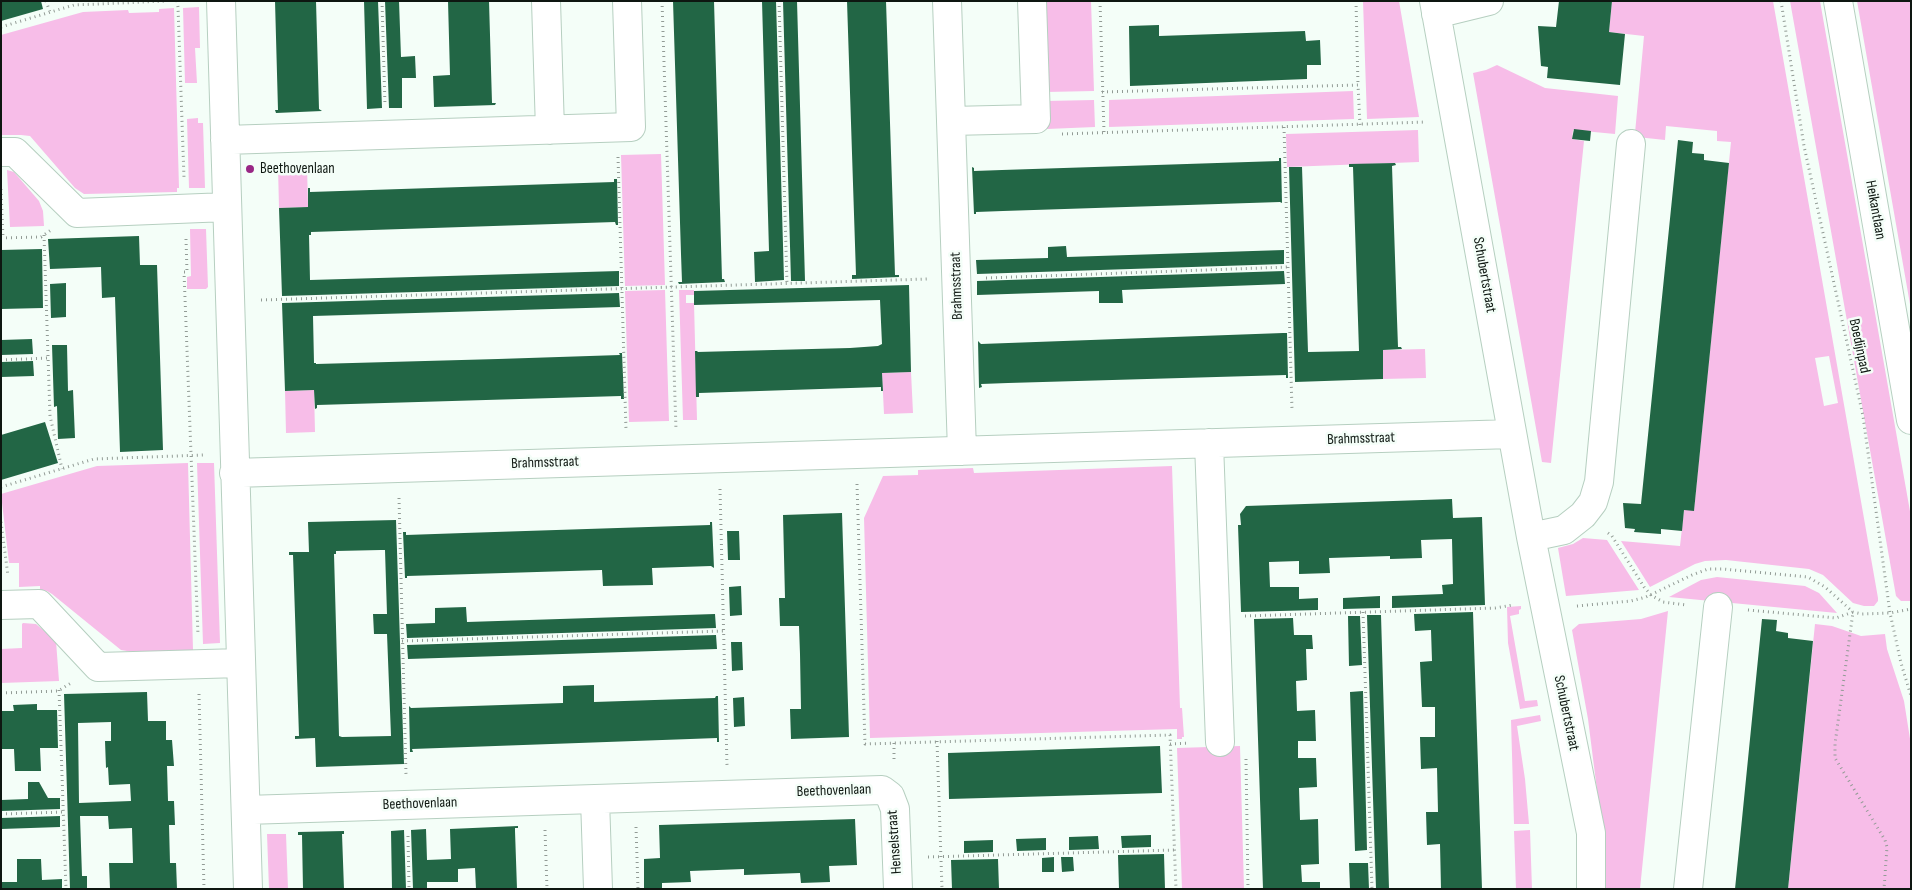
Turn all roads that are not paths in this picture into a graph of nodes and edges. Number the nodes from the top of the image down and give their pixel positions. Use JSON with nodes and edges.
{"nodes":[{"id":1,"x":221,"y":1,"type":"edge"},
{"id":2,"x":546,"y":1,"type":"edge"},
{"id":3,"x":627,"y":1,"type":"edge"},
{"id":4,"x":947,"y":1,"type":"edge"},
{"id":5,"x":1032,"y":1,"type":"edge"},
{"id":6,"x":1489,"y":1,"type":"edge"},
{"id":7,"x":1838,"y":1,"type":"edge"},
{"id":8,"x":1435,"y":8,"type":"edge"},
{"id":9,"x":951,"y":121,"type":"junction"},
{"id":10,"x":550,"y":130,"type":"junction"},
{"id":11,"x":225,"y":140,"type":"junction"},
{"id":12,"x":1630,"y":144,"type":"dead end"},
{"id":13,"x":1,"y":152,"type":"edge"},
{"id":14,"x":227,"y":207,"type":"junction"},
{"id":15,"x":1911,"y":420,"type":"edge"},
{"id":16,"x":1512,"y":434,"type":"junction"},
{"id":17,"x":1209,"y":443,"type":"junction"},
{"id":18,"x":962,"y":451,"type":"junction"},
{"id":19,"x":234,"y":464,"type":"junction"},
{"id":20,"x":1531,"y":537,"type":"junction"},
{"id":21,"x":6,"y":605,"type":"edge"},
{"id":22,"x":1718,"y":608,"type":"dead end"},
{"id":23,"x":241,"y":663,"type":"junction"},
{"id":24,"x":1220,"y":742,"type":"road end"},
{"id":25,"x":890,"y":796,"type":"joint"},
{"id":26,"x":595,"y":799,"type":"junction"},
{"id":27,"x":246,"y":810,"type":"junction"},
{"id":28,"x":248,"y":889,"type":"edge"},
{"id":29,"x":598,"y":889,"type":"edge"},
{"id":30,"x":898,"y":889,"type":"edge"},
{"id":31,"x":1591,"y":889,"type":"edge"},
{"id":32,"x":1688,"y":889,"type":"edge"}],
"edges":[{"from":1,"to":11,"type":"street"},
{"from":2,"to":10,"type":"street"},
{"from":3,"to":10,"type":"street"},
{"from":4,"to":9,"type":"street","name":"Brahmsstraat"},
{"from":5,"to":9,"type":"street"},
{"from":6,"to":8,"type":"street","name":"Schubertstraat"},
{"from":7,"to":15,"type":"street","name":"Heikantlaan"},
{"from":8,"to":16,"type":"street","name":"Schubertstraat"},
{"from":9,"to":18,"type":"street","name":"Brahmsstraat"},
{"from":10,"to":11,"type":"street"},
{"from":11,"to":14,"type":"street"},
{"from":12,"to":20,"type":"street"},
{"from":13,"to":14,"type":"street"},
{"from":14,"to":19,"type":"street"},
{"from":16,"to":17,"type":"street","name":"Brahmsstraat"},
{"from":16,"to":20,"type":"street","name":"Schubertstraat"},
{"from":17,"to":18,"type":"street","name":"Brahmsstraat"},
{"from":17,"to":24,"type":"street"},
{"from":18,"to":19,"type":"street","name":"Brahmsstraat"},
{"from":19,"to":23,"type":"street"},
{"from":20,"to":31,"type":"street","name":"Schubertstraat"},
{"from":21,"to":23,"type":"street"},
{"from":22,"to":32,"type":"street"},
{"from":23,"to":27,"type":"street"},
{"from":25,"to":26,"type":"street","name":"Beethovenlaan"},
{"from":25,"to":30,"type":"street","name":"Henselstraat"},
{"from":26,"to":27,"type":"street","name":"Beethovenlaan"},
{"from":26,"to":29,"type":"street"},
{"from":27,"to":28,"type":"street"}]}
